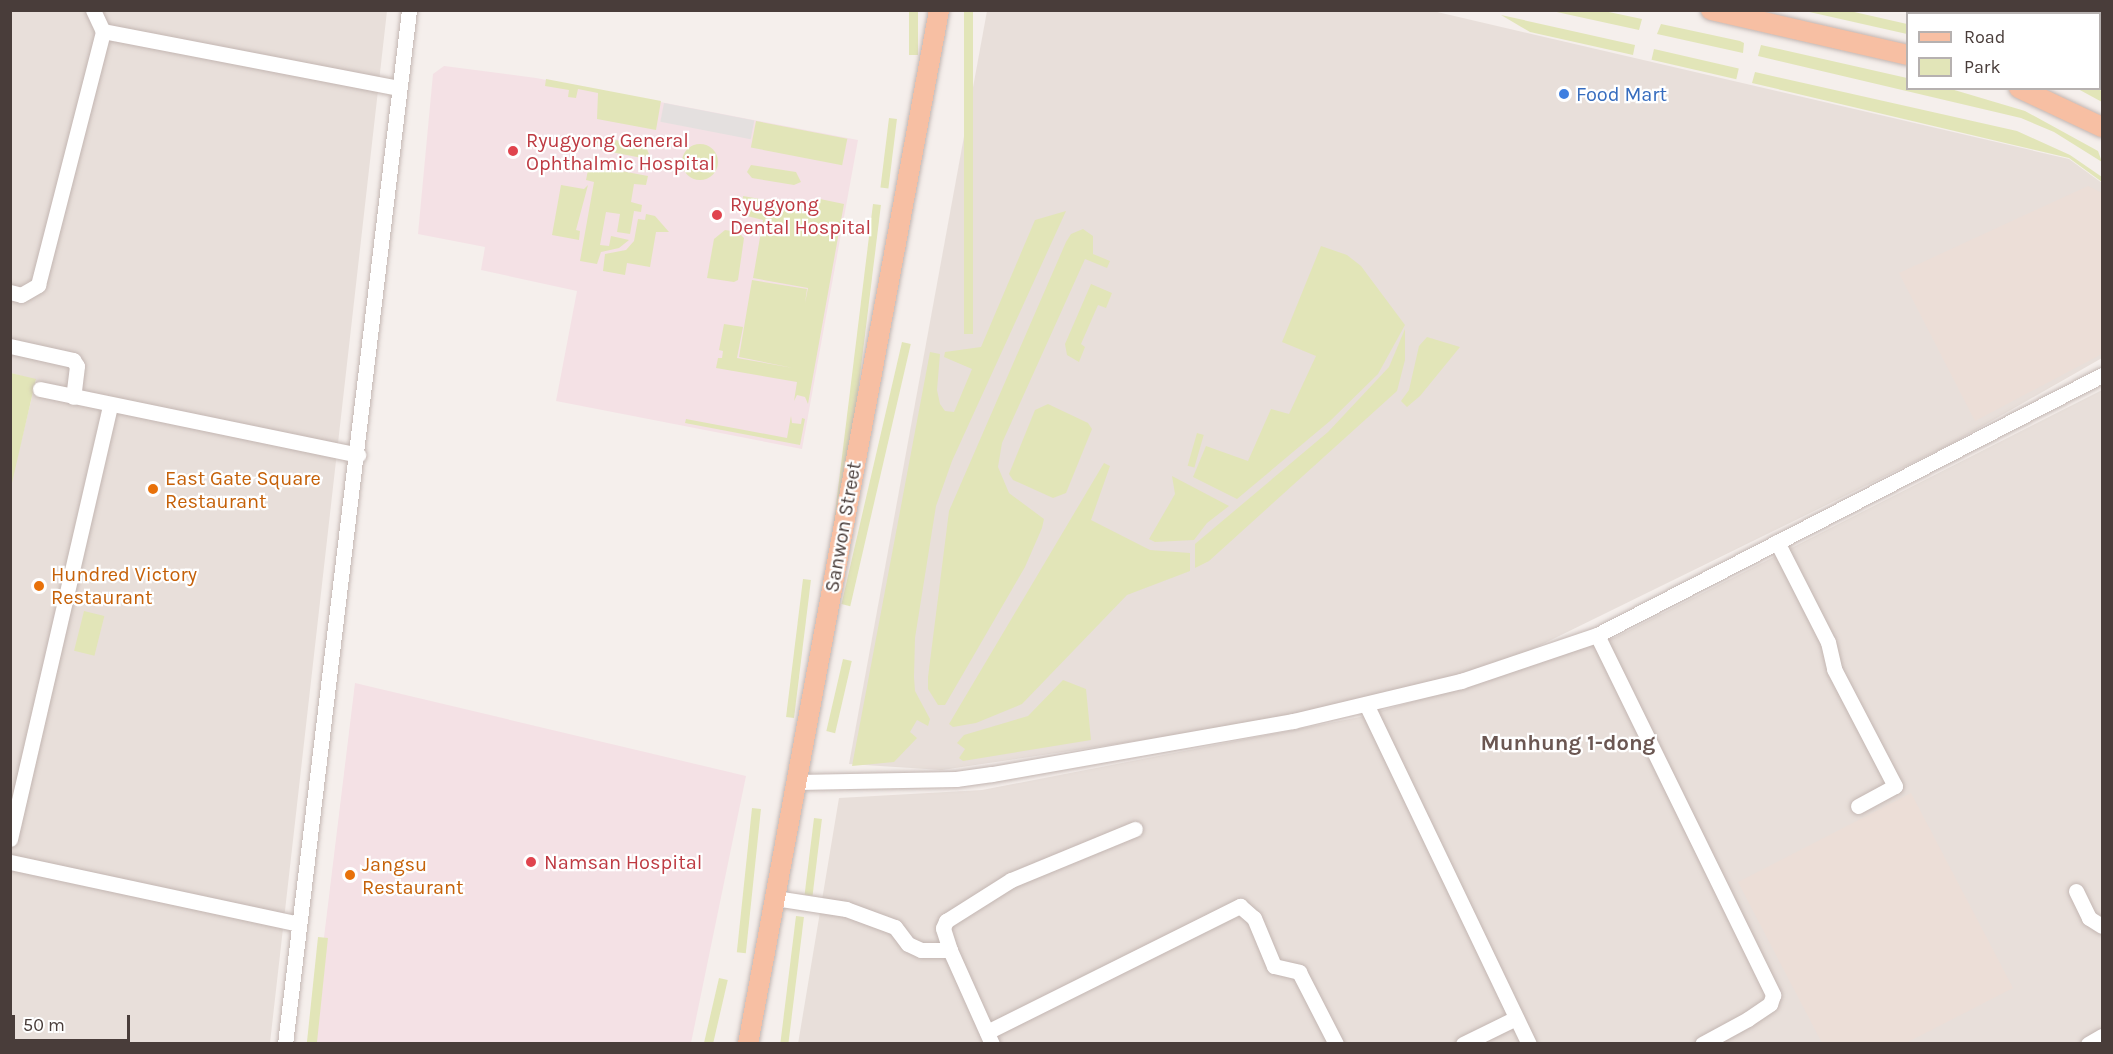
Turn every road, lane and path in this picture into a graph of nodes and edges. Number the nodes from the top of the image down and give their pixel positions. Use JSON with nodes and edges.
{"nodes":[{"id":1,"x":93,"y":10,"type":"edge"},
{"id":2,"x":409,"y":10,"type":"edge"},
{"id":3,"x":939,"y":10,"type":"edge"},
{"id":4,"x":1711,"y":10,"type":"edge"},
{"id":5,"x":103,"y":31,"type":"junction"},
{"id":6,"x":1906,"y":55,"type":"edge"},
{"id":7,"x":399,"y":88,"type":"junction"},
{"id":8,"x":2023,"y":90,"type":"edge"},
{"id":9,"x":2103,"y":127,"type":"edge"},
{"id":10,"x":10,"y":292,"type":"edge"},
{"id":11,"x":10,"y":345,"type":"edge"},
{"id":12,"x":2103,"y":375,"type":"edge"},
{"id":13,"x":40,"y":389,"type":"dead end"},
{"id":14,"x":73,"y":397,"type":"junction"},
{"id":15,"x":110,"y":406,"type":"junction"},
{"id":16,"x":358,"y":455,"type":"junction"},
{"id":17,"x":1777,"y":542,"type":"junction"},
{"id":18,"x":1597,"y":635,"type":"junction"},
{"id":19,"x":1366,"y":704,"type":"junction"},
{"id":20,"x":797,"y":782,"type":"junction"},
{"id":21,"x":1858,"y":806,"type":"dead end"},
{"id":22,"x":1135,"y":829,"type":"dead end"},
{"id":23,"x":10,"y":839,"type":"edge"},
{"id":24,"x":10,"y":862,"type":"edge"},
{"id":25,"x":2076,"y":891,"type":"dead end"},
{"id":26,"x":775,"y":898,"type":"junction"},
{"id":27,"x":298,"y":924,"type":"junction"},
{"id":28,"x":2103,"y":926,"type":"edge"},
{"id":29,"x":950,"y":950,"type":"junction"},
{"id":30,"x":1516,"y":1018,"type":"junction"},
{"id":31,"x":2103,"y":1036,"type":"edge"},
{"id":32,"x":990,"y":1038,"type":"edge"},
{"id":33,"x":285,"y":1044,"type":"edge"},
{"id":34,"x":748,"y":1044,"type":"edge"},
{"id":35,"x":1336,"y":1044,"type":"edge"},
{"id":36,"x":1463,"y":1044,"type":"edge"},
{"id":37,"x":1529,"y":1044,"type":"edge"},
{"id":38,"x":1702,"y":1044,"type":"edge"},
{"id":39,"x":2088,"y":1044,"type":"edge"}],
"edges":[{"from":1,"to":5,"type":"street"},
{"from":2,"to":7,"type":"street"},
{"from":3,"to":20,"type":"main road","name":"Sanwon Street"},
{"from":4,"to":6,"type":"main road"},
{"from":5,"to":7,"type":"street"},
{"from":5,"to":10,"type":"street"},
{"from":7,"to":16,"type":"street"},
{"from":8,"to":9,"type":"main road"},
{"from":11,"to":14,"type":"street"},
{"from":12,"to":17,"type":"street"},
{"from":13,"to":14,"type":"street"},
{"from":14,"to":15,"type":"street"},
{"from":15,"to":16,"type":"street"},
{"from":15,"to":23,"type":"street"},
{"from":16,"to":27,"type":"street"},
{"from":17,"to":18,"type":"street"},
{"from":17,"to":21,"type":"street"},
{"from":18,"to":19,"type":"street"},
{"from":18,"to":38,"type":"street"},
{"from":19,"to":20,"type":"street"},
{"from":19,"to":30,"type":"street"},
{"from":20,"to":26,"type":"main road","name":"Sanwon Street"},
{"from":22,"to":29,"type":"street"},
{"from":24,"to":27,"type":"street"},
{"from":25,"to":28,"type":"street"},
{"from":26,"to":29,"type":"street"},
{"from":26,"to":34,"type":"main road","name":"Sanwon Street"},
{"from":27,"to":33,"type":"street"},
{"from":29,"to":32,"type":"street"},
{"from":30,"to":36,"type":"street"},
{"from":30,"to":37,"type":"street"},
{"from":31,"to":39,"type":"street"},
{"from":32,"to":35,"type":"street"}]}
